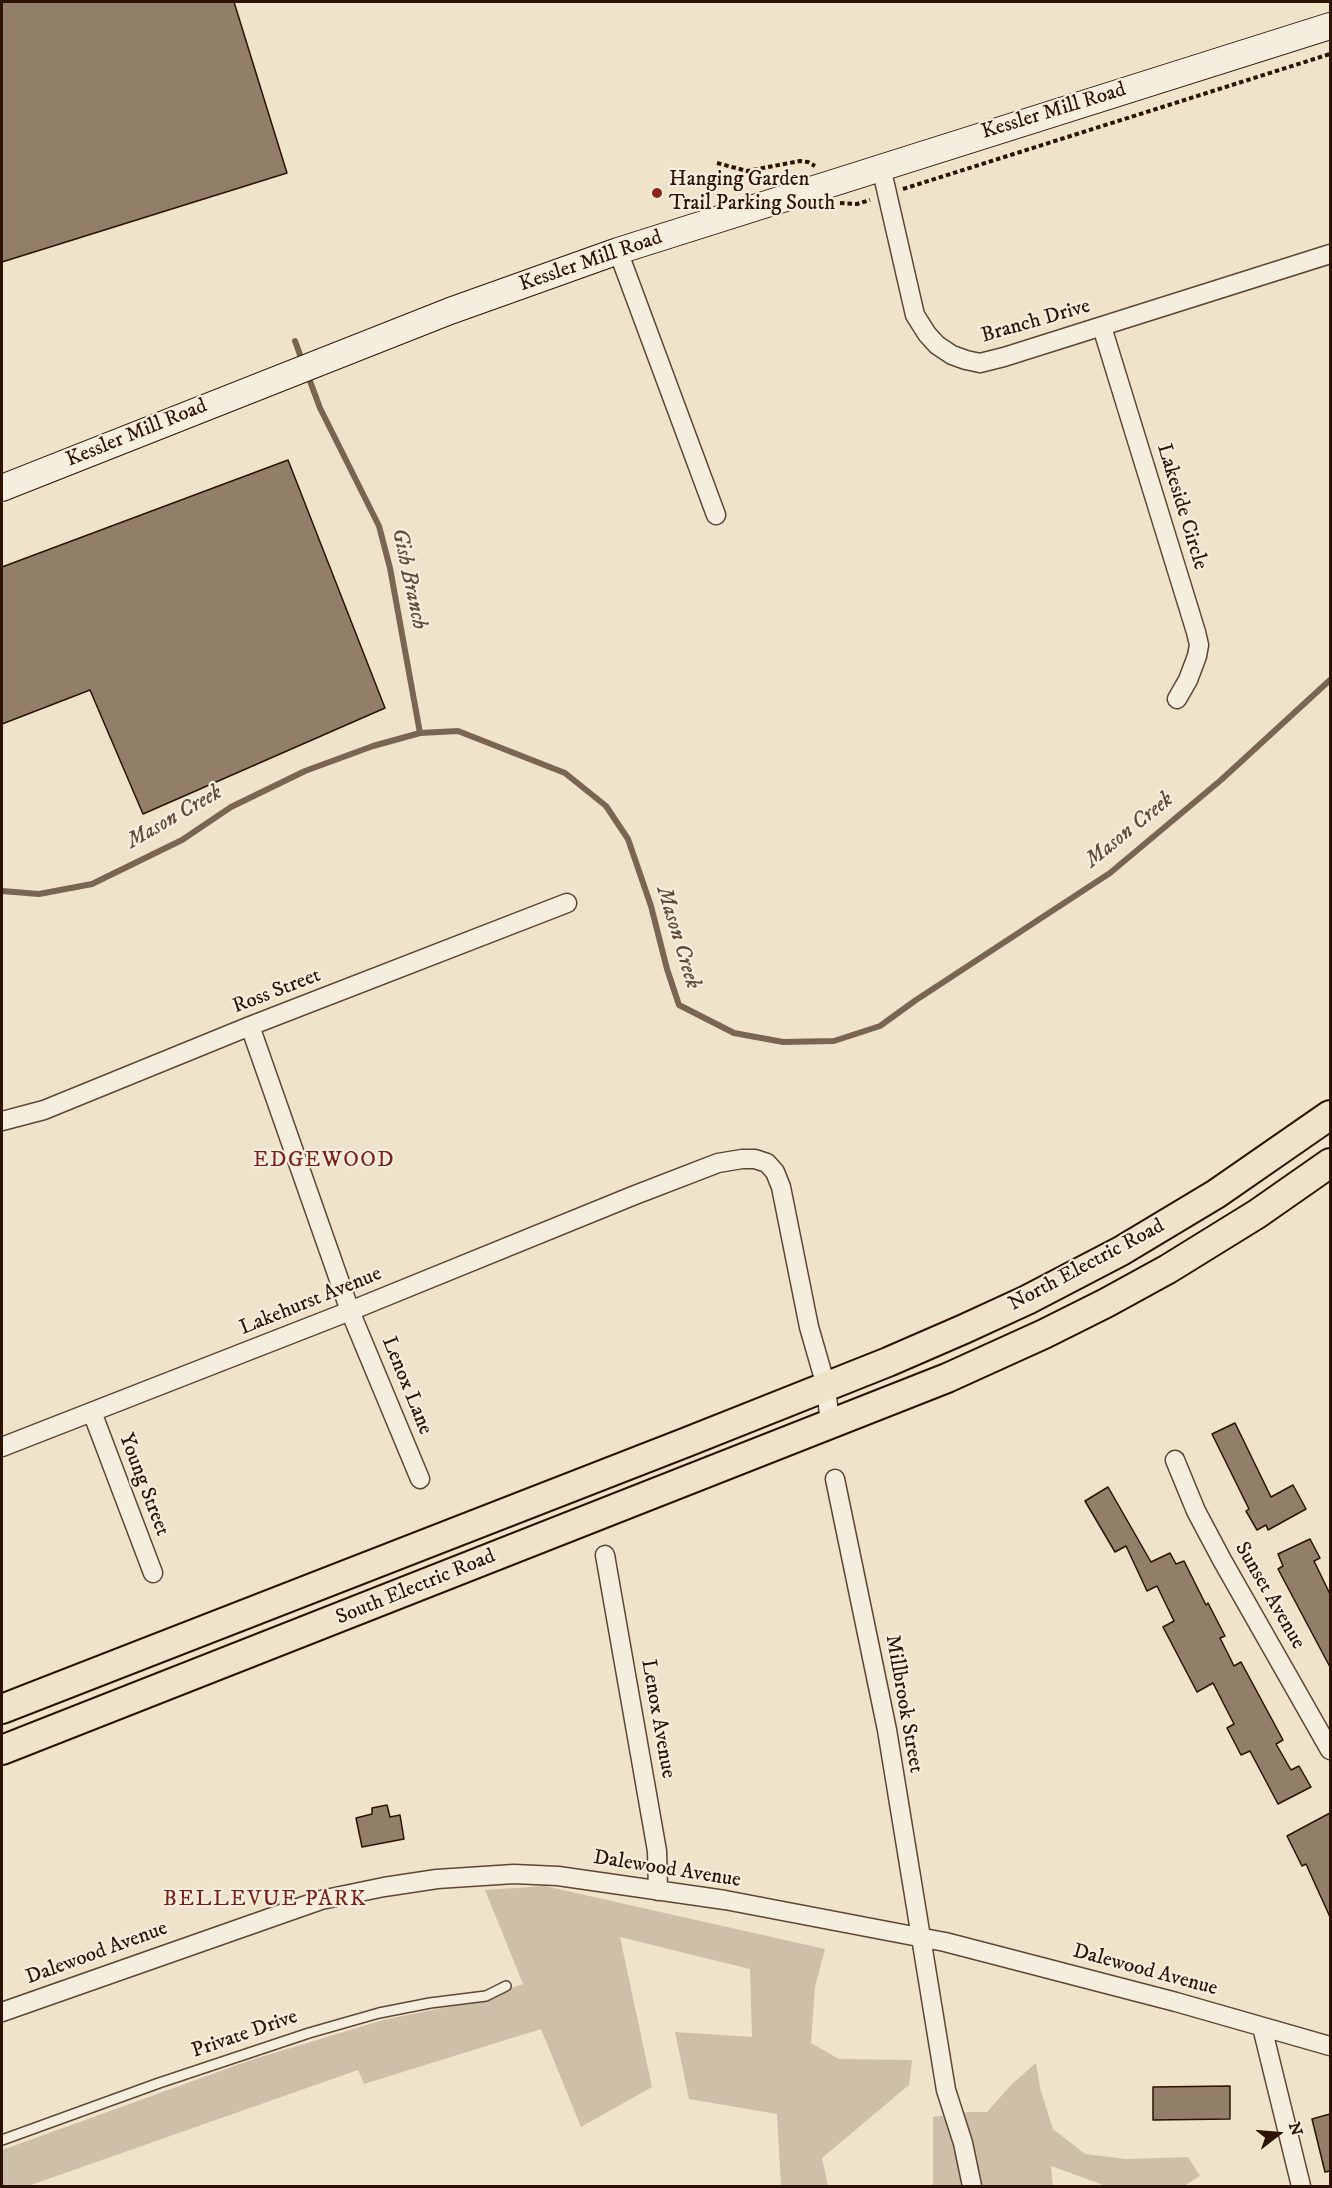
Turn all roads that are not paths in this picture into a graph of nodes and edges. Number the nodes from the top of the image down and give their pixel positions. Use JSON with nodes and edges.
{"nodes":[{"id":1,"x":1330,"y":26,"type":"edge"},
{"id":2,"x":880,"y":167,"type":"junction"},
{"id":3,"x":618,"y":251,"type":"junction"},
{"id":4,"x":1330,"y":254,"type":"edge"},
{"id":5,"x":1102,"y":327,"type":"junction"},
{"id":6,"x":2,"y":488,"type":"edge"},
{"id":7,"x":716,"y":515,"type":"dead end"},
{"id":8,"x":1177,"y":699,"type":"dead end"},
{"id":9,"x":567,"y":903,"type":"dead end"},
{"id":10,"x":250,"y":1026,"type":"junction"},
{"id":11,"x":1330,"y":1115,"type":"edge"},
{"id":12,"x":2,"y":1121,"type":"edge"},
{"id":13,"x":1330,"y":1164,"type":"edge"},
{"id":14,"x":350,"y":1311,"type":"junction"},
{"id":15,"x":826,"y":1386,"type":"junction"},
{"id":16,"x":92,"y":1412,"type":"junction"},
{"id":17,"x":830,"y":1425,"type":"junction"},
{"id":18,"x":2,"y":1448,"type":"edge"},
{"id":19,"x":1175,"y":1460,"type":"dead end"},
{"id":20,"x":420,"y":1479,"type":"dead end"},
{"id":21,"x":835,"y":1479,"type":"dead end"},
{"id":22,"x":605,"y":1556,"type":"dead end"},
{"id":23,"x":153,"y":1573,"type":"dead end"},
{"id":24,"x":2,"y":1709,"type":"edge"},
{"id":25,"x":2,"y":1750,"type":"edge"},
{"id":26,"x":1330,"y":1750,"type":"edge"},
{"id":27,"x":658,"y":1891,"type":"junction"},
{"id":28,"x":921,"y":1938,"type":"junction"},
{"id":29,"x":506,"y":1986,"type":"dead end"},
{"id":30,"x":2,"y":2012,"type":"edge"},
{"id":31,"x":1262,"y":2027,"type":"junction"},
{"id":32,"x":1330,"y":2046,"type":"edge"},
{"id":33,"x":2,"y":2140,"type":"edge"},
{"id":34,"x":972,"y":2187,"type":"edge"},
{"id":35,"x":1301,"y":2187,"type":"edge"}],
"edges":[{"from":1,"to":2,"type":"street","name":"Kessler Mill Road"},
{"from":2,"to":3,"type":"street","name":"Kessler Mill Road"},
{"from":2,"to":5,"type":"street","name":"Branch Drive"},
{"from":3,"to":6,"type":"street","name":"Kessler Mill Road"},
{"from":3,"to":7,"type":"street"},
{"from":4,"to":5,"type":"street","name":"Branch Drive"},
{"from":5,"to":8,"type":"street","name":"Lakeside Circle"},
{"from":9,"to":10,"type":"street","name":"Ross Street"},
{"from":10,"to":12,"type":"street","name":"Ross Street"},
{"from":10,"to":14,"type":"street"},
{"from":11,"to":15,"type":"main road","name":"North Electric Road"},
{"from":13,"to":17,"type":"main road","name":"North Electric Road"},
{"from":14,"to":15,"type":"street","name":"Lakehurst Avenue"},
{"from":14,"to":16,"type":"street","name":"Lakehurst Avenue"},
{"from":14,"to":20,"type":"street","name":"Lenox Lane"},
{"from":15,"to":17,"type":"street"},
{"from":15,"to":24,"type":"main road","name":"South Electric Road"},
{"from":16,"to":18,"type":"street","name":"Lakehurst Avenue"},
{"from":16,"to":23,"type":"street","name":"Young Street"},
{"from":17,"to":25,"type":"main road","name":"South Electric Road"},
{"from":19,"to":26,"type":"street","name":"Sunset Avenue"},
{"from":21,"to":28,"type":"street","name":"Millbrook Street"},
{"from":22,"to":27,"type":"street","name":"Lenox Avenue"},
{"from":27,"to":28,"type":"street","name":"Dalewood Avenue"},
{"from":27,"to":30,"type":"street","name":"Dalewood Avenue"},
{"from":28,"to":31,"type":"street","name":"Dalewood Avenue"},
{"from":28,"to":34,"type":"street","name":"Millbrook Street"},
{"from":29,"to":33,"type":"lane","name":"Private Drive"},
{"from":31,"to":32,"type":"street","name":"Dalewood Avenue"},
{"from":31,"to":35,"type":"street"}]}
